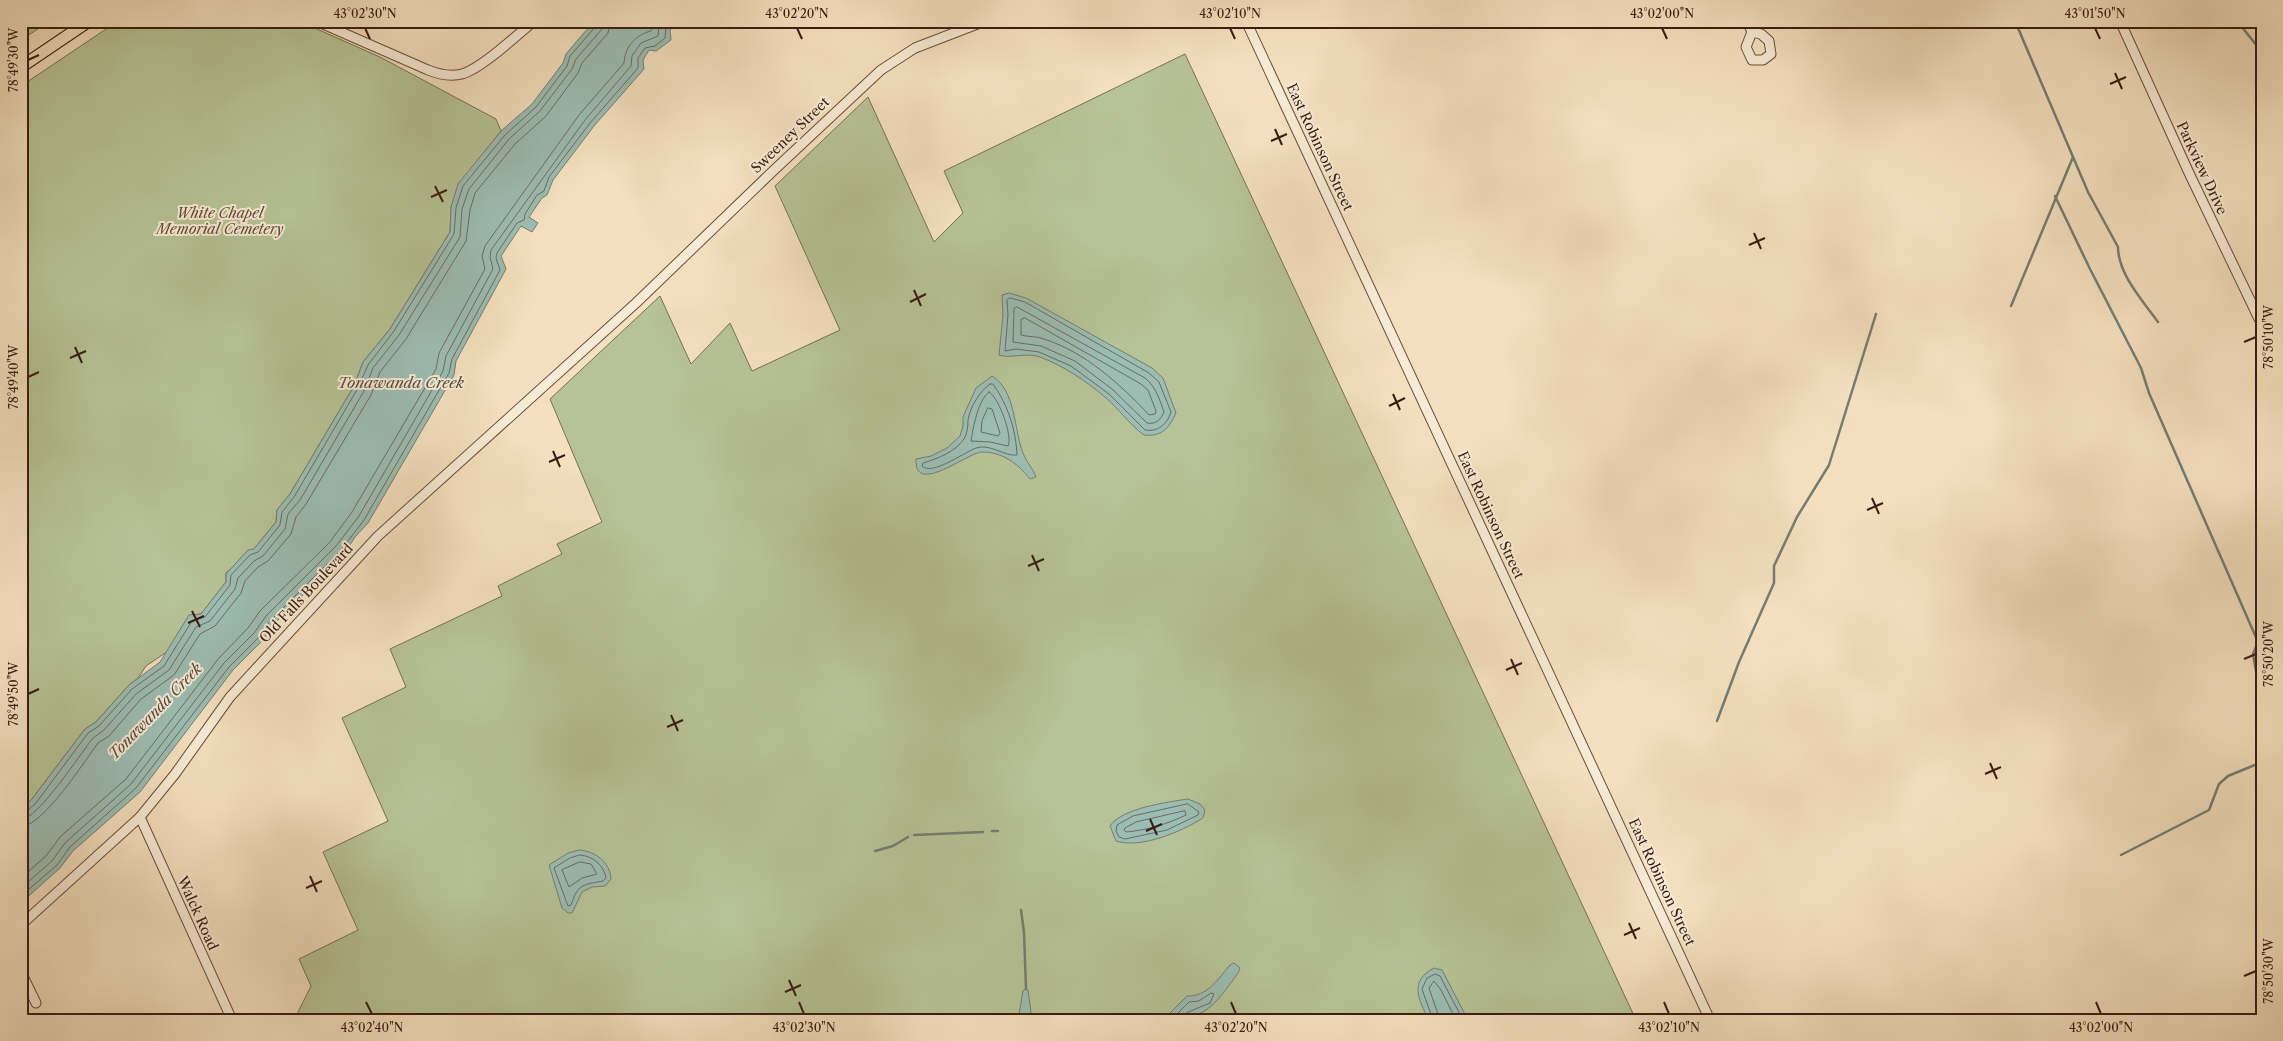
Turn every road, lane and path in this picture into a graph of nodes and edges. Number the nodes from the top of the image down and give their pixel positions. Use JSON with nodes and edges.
{"nodes":[{"id":1,"x":89,"y":21,"type":"edge"},
{"id":2,"x":316,"y":21,"type":"edge"},
{"id":3,"x":534,"y":21,"type":"edge"},
{"id":4,"x":985,"y":21,"type":"edge"},
{"id":5,"x":1246,"y":21,"type":"edge"},
{"id":6,"x":1747,"y":21,"type":"edge"},
{"id":7,"x":2120,"y":21,"type":"edge"},
{"id":8,"x":1752,"y":32,"type":"dead end"},
{"id":9,"x":21,"y":67,"type":"edge"},
{"id":10,"x":636,"y":303,"type":"joint"},
{"id":11,"x":2262,"y":325,"type":"edge"},
{"id":12,"x":140,"y":817,"type":"junction"},
{"id":13,"x":21,"y":925,"type":"edge"},
{"id":14,"x":21,"y":972,"type":"edge"},
{"id":15,"x":36,"y":1003,"type":"dead end"},
{"id":16,"x":232,"y":1020,"type":"edge"},
{"id":17,"x":1710,"y":1020,"type":"edge"}],
"edges":[{"from":1,"to":9,"type":"main road"},
{"from":2,"to":3,"type":"street"},
{"from":4,"to":10,"type":"street","name":"Sweeney Street"},
{"from":5,"to":17,"type":"street","name":"East Robinson Street"},
{"from":6,"to":8,"type":"street"},
{"from":7,"to":11,"type":"street","name":"Parkview Drive"},
{"from":10,"to":12,"type":"street","name":"Old Falls Boulevard"},
{"from":12,"to":13,"type":"street","name":"Old Falls Boulevard"},
{"from":12,"to":16,"type":"street","name":"Walck Road"},
{"from":14,"to":15,"type":"street"}]}
